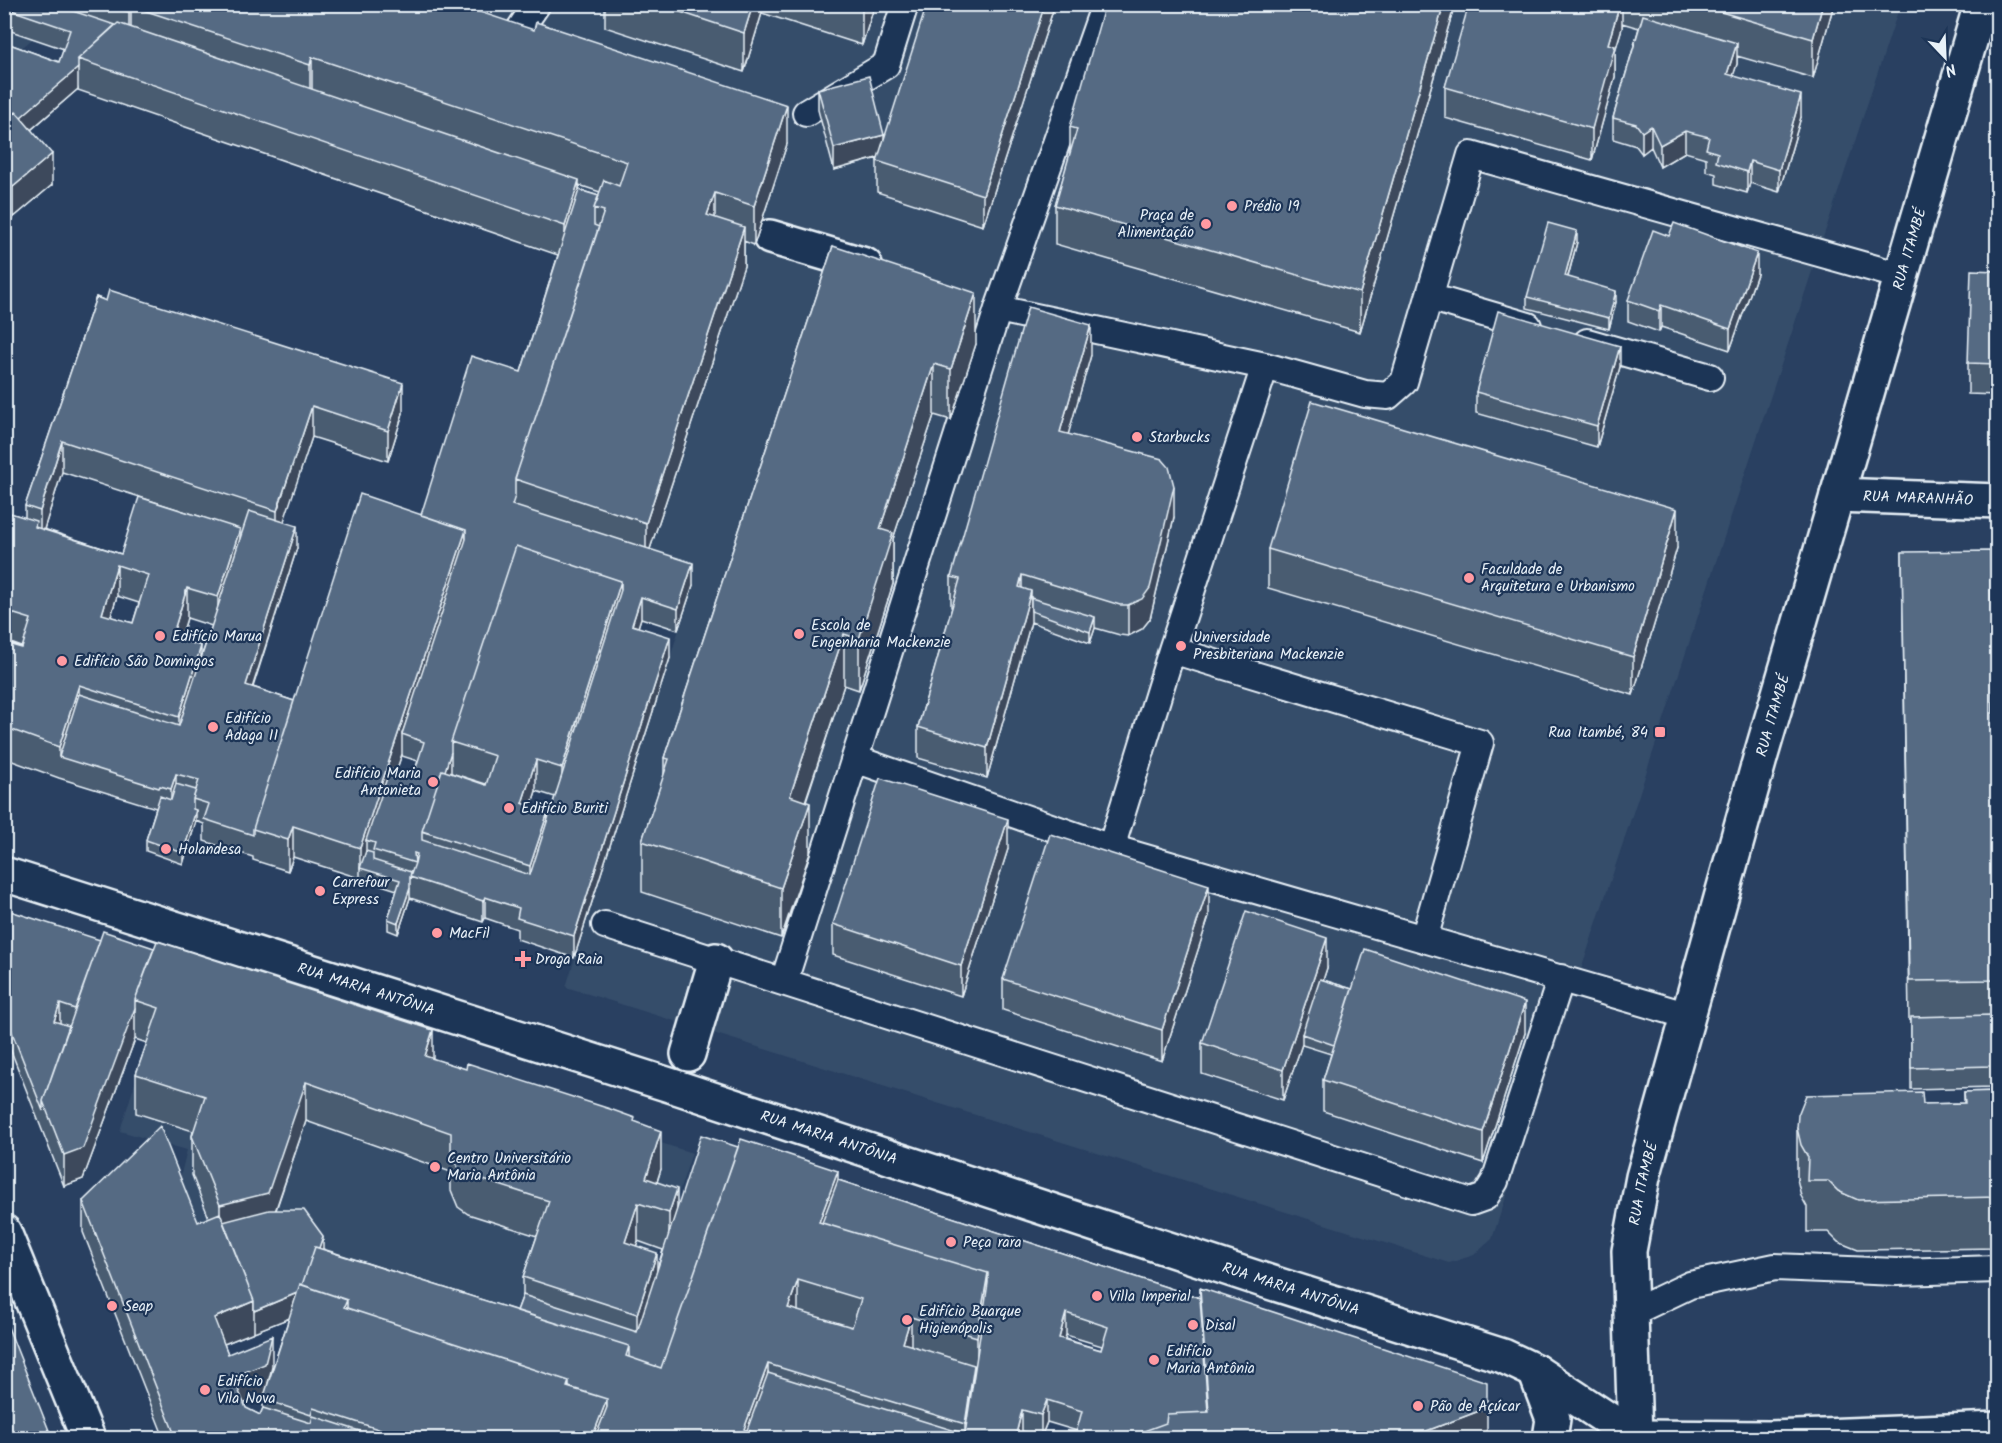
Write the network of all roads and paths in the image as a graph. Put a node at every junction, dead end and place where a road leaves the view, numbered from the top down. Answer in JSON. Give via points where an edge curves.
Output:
{"nodes":[{"id":1,"x":537,"y":4,"type":"edge"},
{"id":2,"x":905,"y":4,"type":"edge"},
{"id":3,"x":1105,"y":4,"type":"edge"},
{"id":4,"x":1981,"y":4,"type":"edge"},
{"id":5,"x":520,"y":29,"type":"edge"},
{"id":6,"x":806,"y":113,"type":"dead end"},
{"id":7,"x":770,"y":237,"type":"dead end"},
{"id":8,"x":865,"y":265,"type":"edge"},
{"id":9,"x":1901,"y":276,"type":"junction"},
{"id":10,"x":1429,"y":297,"type":"junction"},
{"id":11,"x":998,"y":309,"type":"junction"},
{"id":12,"x":1265,"y":366,"type":"junction"},
{"id":13,"x":1710,"y":378,"type":"dead end"},
{"id":14,"x":1837,"y":495,"type":"junction"},
{"id":15,"x":1998,"y":501,"type":"edge"},
{"id":16,"x":1172,"y":650,"type":"junction"},
{"id":17,"x":855,"y":759,"type":"junction"},
{"id":18,"x":1112,"y":848,"type":"junction"},
{"id":19,"x":4,"y":874,"type":"edge"},
{"id":20,"x":605,"y":925,"type":"dead end"},
{"id":21,"x":1424,"y":939,"type":"junction"},
{"id":22,"x":716,"y":960,"type":"junction"},
{"id":23,"x":1561,"y":978,"type":"junction"},
{"id":24,"x":784,"y":981,"type":"junction"},
{"id":25,"x":1689,"y":1016,"type":"junction"},
{"id":26,"x":688,"y":1054,"type":"dead end"},
{"id":27,"x":4,"y":1232,"type":"edge"},
{"id":28,"x":1998,"y":1269,"type":"edge"},
{"id":29,"x":1631,"y":1313,"type":"junction"},
{"id":30,"x":1534,"y":1371,"type":"junction"},
{"id":31,"x":1998,"y":1430,"type":"edge"},
{"id":32,"x":88,"y":1438,"type":"edge"},
{"id":33,"x":1550,"y":1438,"type":"edge"},
{"id":34,"x":1634,"y":1438,"type":"edge"}],
"edges":[{"from":1,"to":5,"type":"lane"},
{"from":2,"to":6,"type":"lane","via":[[886,64]]},
{"from":3,"to":11,"type":"lane"},
{"from":4,"to":9,"type":"street","name":"RUA ITAMBÉ"},
{"from":7,"to":8,"type":"street"},
{"from":9,"to":10,"type":"lane","via":[[1471,154]]},
{"from":9,"to":14,"type":"street","name":"RUA ITAMBÉ"},
{"from":10,"to":12,"type":"lane","via":[[1404,382],[1388,396],[1365,394]]},
{"from":10,"to":13,"type":"lane"},
{"from":11,"to":12,"type":"lane"},
{"from":11,"to":17,"type":"lane"},
{"from":12,"to":16,"type":"lane"},
{"from":14,"to":15,"type":"street","name":"RUA MARANHÃO"},
{"from":14,"to":25,"type":"street","name":"RUA ITAMBÉ"},
{"from":16,"to":18,"type":"lane"},
{"from":16,"to":21,"type":"lane","via":[[1480,743]]},
{"from":17,"to":18,"type":"lane"},
{"from":17,"to":24,"type":"lane"},
{"from":18,"to":21,"type":"lane"},
{"from":19,"to":30,"type":"street","name":"RUA MARIA ANTÔNIA","via":[[667,1084],[1503,1356]]},
{"from":20,"to":22,"type":"lane"},
{"from":21,"to":23,"type":"lane"},
{"from":22,"to":24,"type":"lane"},
{"from":22,"to":26,"type":"street"},
{"from":23,"to":24,"type":"lane","via":[[1495,1181],[1485,1197],[1471,1202]]},
{"from":23,"to":25,"type":"lane"},
{"from":25,"to":29,"type":"street","name":"RUA ITAMBÉ","via":[[1643,1177],[1629,1251]]},
{"from":27,"to":32,"type":"street"},
{"from":28,"to":29,"type":"lane","via":[[1897,1272],[1774,1267],[1690,1285]]},
{"from":29,"to":34,"type":"street","name":"RUA ITAMBÉ"},
{"from":30,"to":33,"type":"street","via":[[1553,1419]]},
{"from":30,"to":34,"type":"street","name":"RUA MARIA ANTÔNIA"},
{"from":31,"to":34,"type":"street"}]}
